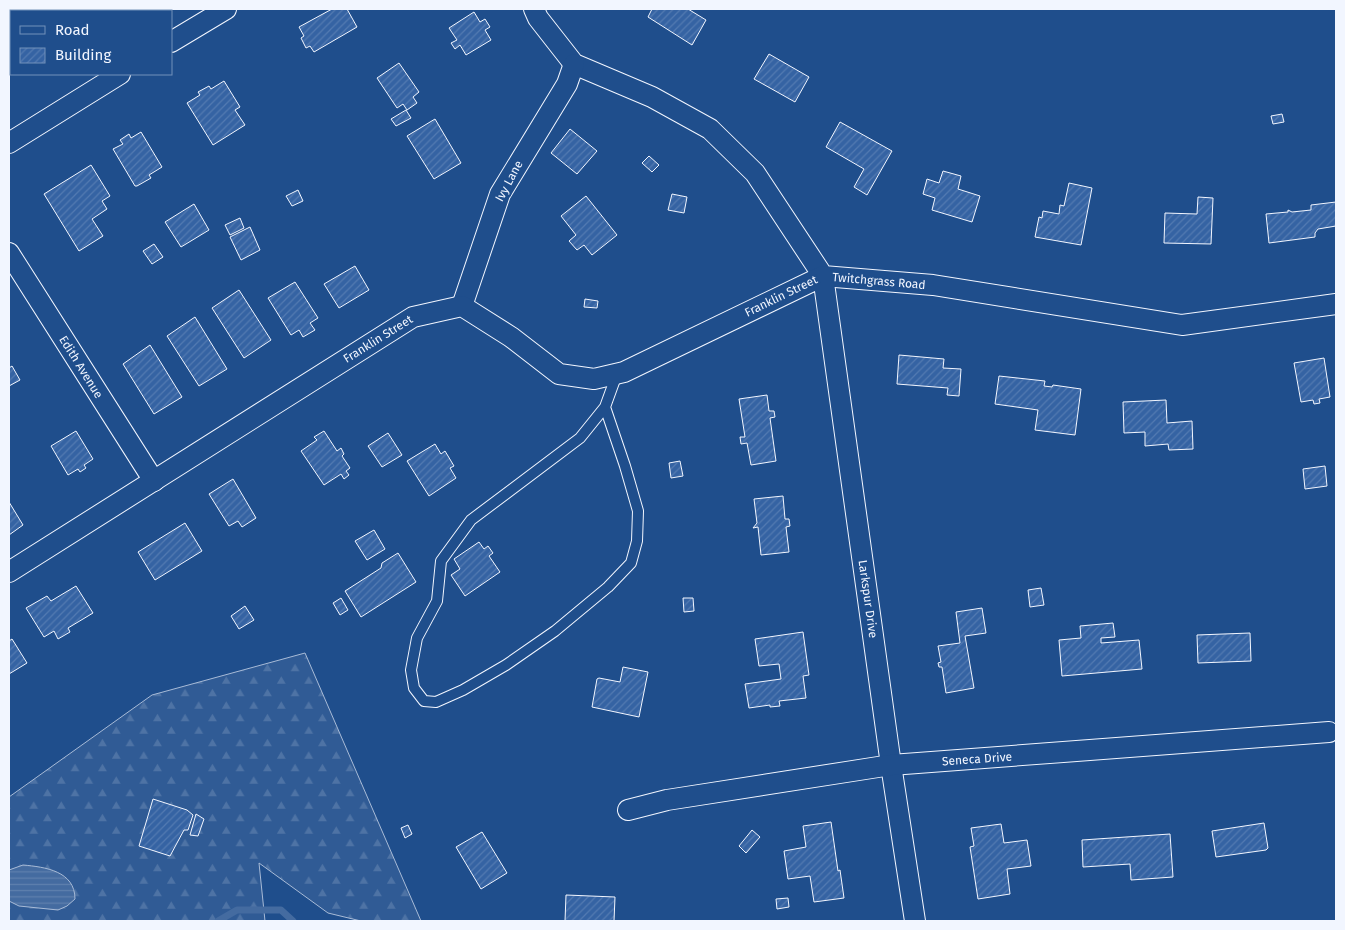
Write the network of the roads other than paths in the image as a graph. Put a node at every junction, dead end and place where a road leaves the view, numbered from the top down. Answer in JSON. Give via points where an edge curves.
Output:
{"nodes":[{"id":1,"x":226,"y":9,"type":"edge"},
{"id":2,"x":534,"y":9,"type":"edge"},
{"id":3,"x":172,"y":41,"type":"edge"},
{"id":4,"x":574,"y":64,"type":"junction"},
{"id":5,"x":118,"y":75,"type":"edge"},
{"id":6,"x":9,"y":143,"type":"edge"},
{"id":7,"x":9,"y":253,"type":"edge"},
{"id":8,"x":823,"y":276,"type":"junction"},
{"id":9,"x":1336,"y":304,"type":"edge"},
{"id":10,"x":462,"y":306,"type":"junction"},
{"id":11,"x":618,"y":373,"type":"junction"},
{"id":12,"x":605,"y":407,"type":"junction"},
{"id":13,"x":154,"y":481,"type":"junction"},
{"id":14,"x":9,"y":572,"type":"edge"},
{"id":15,"x":1329,"y":732,"type":"dead end"},
{"id":16,"x":891,"y":765,"type":"junction"},
{"id":17,"x":628,"y":810,"type":"dead end"},
{"id":18,"x":915,"y":921,"type":"edge"}],
"edges":[{"from":1,"to":3,"type":"street"},
{"from":2,"to":4,"type":"street","name":"Twitchgrass Road"},
{"from":4,"to":8,"type":"street","name":"Twitchgrass Road","via":[[652,97],[710,129],[755,173]]},
{"from":4,"to":10,"type":"street","name":"Ivy Lane","via":[[567,84],[500,194]]},
{"from":5,"to":6,"type":"street"},
{"from":7,"to":13,"type":"street","name":"Edith Avenue"},
{"from":8,"to":9,"type":"street","name":"Twitchgrass Road","via":[[933,285],[1182,325]]},
{"from":8,"to":11,"type":"street","name":"Franklin Street"},
{"from":8,"to":16,"type":"street","name":"Larkspur Drive"},
{"from":10,"to":11,"type":"street","name":"Franklin Street","via":[[511,337],[559,374],[594,378]]},
{"from":10,"to":13,"type":"street","name":"Franklin Street","via":[[413,316]]},
{"from":11,"to":12,"type":"lane"},
{"from":12,"to":12,"type":"lane","via":[[580,438],[471,520],[441,561],[437,601],[417,638],[412,670],[414,688],[424,701],[436,702],[506,665],[555,631],[631,563],[637,541],[638,511]]},
{"from":13,"to":14,"type":"street","name":"Franklin Street"},
{"from":15,"to":16,"type":"street","name":"Seneca Drive"},
{"from":16,"to":17,"type":"street","name":"Seneca Drive","via":[[667,800]]},
{"from":16,"to":18,"type":"street","name":"Larkspur Drive"}]}
